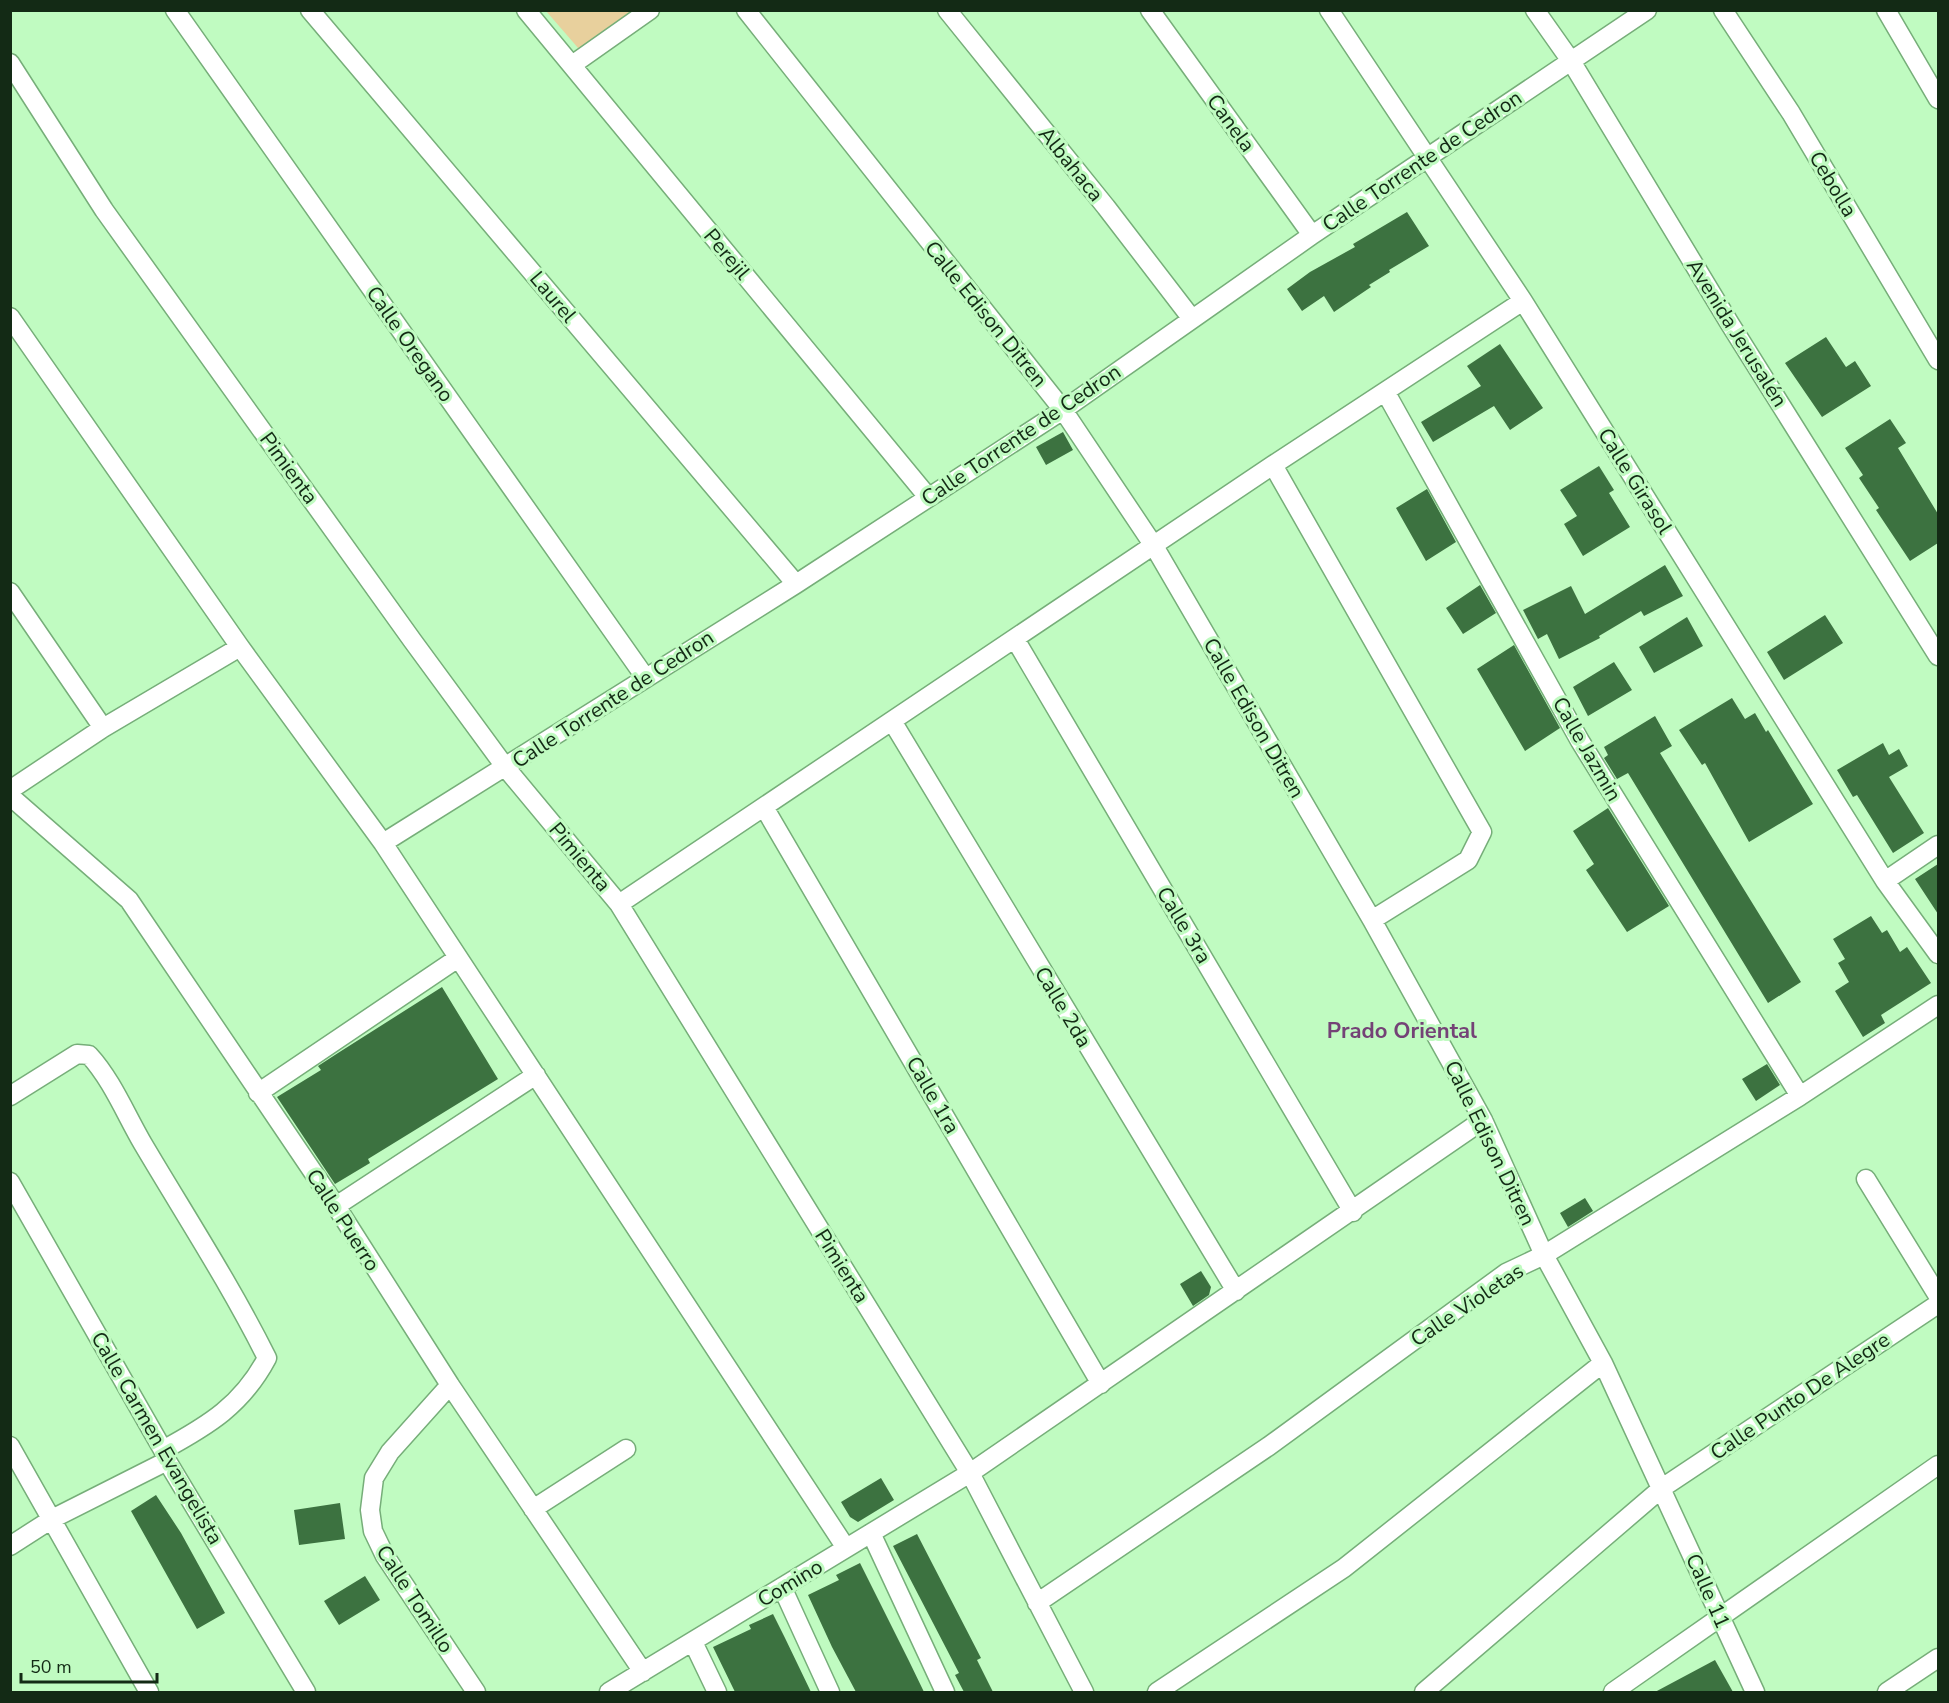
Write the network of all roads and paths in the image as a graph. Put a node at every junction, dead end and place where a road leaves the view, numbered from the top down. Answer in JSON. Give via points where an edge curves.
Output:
{"nodes":[{"id":1,"x":175,"y":10,"type":"edge"},
{"id":2,"x":310,"y":10,"type":"edge"},
{"id":3,"x":526,"y":10,"type":"edge"},
{"id":4,"x":650,"y":10,"type":"edge"},
{"id":5,"x":746,"y":10,"type":"edge"},
{"id":6,"x":947,"y":10,"type":"edge"},
{"id":7,"x":1150,"y":10,"type":"edge"},
{"id":8,"x":1329,"y":10,"type":"edge"},
{"id":9,"x":1535,"y":10,"type":"edge"},
{"id":10,"x":1647,"y":10,"type":"edge"},
{"id":11,"x":1723,"y":10,"type":"edge"},
{"id":12,"x":1886,"y":10,"type":"edge"},
{"id":13,"x":1570,"y":61,"type":"junction"},
{"id":14,"x":10,"y":63,"type":"edge"},
{"id":15,"x":572,"y":65,"type":"junction"},
{"id":16,"x":1938,"y":99,"type":"edge"},
{"id":17,"x":1430,"y":157,"type":"junction"},
{"id":18,"x":1312,"y":235,"type":"junction"},
{"id":19,"x":1523,"y":301,"type":"junction"},
{"id":20,"x":10,"y":317,"type":"edge"},
{"id":21,"x":1192,"y":319,"type":"junction"},
{"id":22,"x":1938,"y":360,"type":"edge"},
{"id":23,"x":1386,"y":393,"type":"junction"},
{"id":24,"x":1063,"y":410,"type":"junction"},
{"id":25,"x":1273,"y":465,"type":"junction"},
{"id":26,"x":928,"y":496,"type":"junction"},
{"id":27,"x":1154,"y":546,"type":"junction"},
{"id":28,"x":796,"y":584,"type":"junction"},
{"id":29,"x":10,"y":592,"type":"edge"},
{"id":30,"x":1015,"y":639,"type":"junction"},
{"id":31,"x":240,"y":647,"type":"junction"},
{"id":32,"x":1938,"y":656,"type":"edge"},
{"id":33,"x":645,"y":677,"type":"junction"},
{"id":34,"x":892,"y":721,"type":"junction"},
{"id":35,"x":103,"y":728,"type":"junction"},
{"id":36,"x":506,"y":768,"type":"junction"},
{"id":37,"x":10,"y":790,"type":"edge"},
{"id":38,"x":10,"y":796,"type":"edge"},
{"id":39,"x":764,"y":807,"type":"junction"},
{"id":40,"x":383,"y":843,"type":"junction"},
{"id":41,"x":1938,"y":845,"type":"edge"},
{"id":42,"x":1885,"y":881,"type":"junction"},
{"id":43,"x":619,"y":904,"type":"junction"},
{"id":44,"x":1372,"y":920,"type":"junction"},
{"id":45,"x":1938,"y":954,"type":"edge"},
{"id":46,"x":458,"y":958,"type":"junction"},
{"id":47,"x":1938,"y":1005,"type":"edge"},
{"id":48,"x":536,"y":1075,"type":"junction"},
{"id":49,"x":258,"y":1093,"type":"junction"},
{"id":50,"x":10,"y":1096,"type":"edge"},
{"id":51,"x":1800,"y":1096,"type":"junction"},
{"id":52,"x":1483,"y":1120,"type":"junction"},
{"id":53,"x":1866,"y":1179,"type":"dead end"},
{"id":54,"x":10,"y":1182,"type":"edge"},
{"id":55,"x":336,"y":1206,"type":"junction"},
{"id":56,"x":1353,"y":1212,"type":"junction"},
{"id":57,"x":1544,"y":1255,"type":"junction"},
{"id":58,"x":1236,"y":1291,"type":"junction"},
{"id":59,"x":1938,"y":1296,"type":"edge"},
{"id":60,"x":1938,"y":1304,"type":"edge"},
{"id":61,"x":1603,"y":1363,"type":"junction"},
{"id":62,"x":1101,"y":1384,"type":"junction"},
{"id":63,"x":450,"y":1385,"type":"junction"},
{"id":64,"x":10,"y":1446,"type":"edge"},
{"id":65,"x":626,"y":1449,"type":"dead end"},
{"id":66,"x":165,"y":1455,"type":"junction"},
{"id":67,"x":1938,"y":1465,"type":"edge"},
{"id":68,"x":970,"y":1473,"type":"junction"},
{"id":69,"x":1662,"y":1488,"type":"junction"},
{"id":70,"x":533,"y":1509,"type":"junction"},
{"id":71,"x":52,"y":1519,"type":"junction"},
{"id":72,"x":871,"y":1533,"type":"junction"},
{"id":73,"x":10,"y":1546,"type":"edge"},
{"id":74,"x":846,"y":1548,"type":"junction"},
{"id":75,"x":782,"y":1587,"type":"junction"},
{"id":76,"x":1037,"y":1603,"type":"junction"},
{"id":77,"x":1720,"y":1618,"type":"junction"},
{"id":78,"x":693,"y":1642,"type":"junction"},
{"id":79,"x":1938,"y":1658,"type":"edge"},
{"id":80,"x":643,"y":1672,"type":"junction"},
{"id":81,"x":1431,"y":1690,"type":"edge"},
{"id":82,"x":149,"y":1692,"type":"edge"},
{"id":83,"x":306,"y":1692,"type":"edge"},
{"id":84,"x":476,"y":1692,"type":"edge"},
{"id":85,"x":609,"y":1692,"type":"edge"},
{"id":86,"x":717,"y":1692,"type":"edge"},
{"id":87,"x":830,"y":1692,"type":"edge"},
{"id":88,"x":945,"y":1692,"type":"edge"},
{"id":89,"x":1084,"y":1692,"type":"edge"},
{"id":90,"x":1157,"y":1692,"type":"edge"},
{"id":91,"x":1613,"y":1692,"type":"edge"},
{"id":92,"x":1755,"y":1692,"type":"edge"},
{"id":93,"x":1887,"y":1692,"type":"edge"}],
"edges":[{"from":1,"to":33,"type":"street","name":"Calle Oregano"},
{"from":2,"to":28,"type":"street","name":"Laurel"},
{"from":3,"to":15,"type":"street","name":"Perejil"},
{"from":4,"to":15,"type":"street"},
{"from":5,"to":24,"type":"street","name":"Calle Edison Ditren"},
{"from":6,"to":21,"type":"street","name":"Albahaca"},
{"from":7,"to":18,"type":"street","name":"Canela"},
{"from":8,"to":17,"type":"street","name":"Calle Girasol"},
{"from":9,"to":13,"type":"street","name":"Avenida Jerusalén"},
{"from":10,"to":13,"type":"street","name":"Calle Torrente de Cedron"},
{"from":11,"to":22,"type":"street","name":"Cebolla","via":[[1791,113]]},
{"from":12,"to":16,"type":"street"},
{"from":13,"to":17,"type":"street","name":"Calle Torrente de Cedron"},
{"from":13,"to":32,"type":"street","name":"Avenida Jerusalén"},
{"from":14,"to":36,"type":"street","name":"Pimienta","via":[[104,210]]},
{"from":15,"to":26,"type":"street","name":"Perejil"},
{"from":17,"to":18,"type":"street","name":"Calle Torrente de Cedron"},
{"from":17,"to":19,"type":"street","name":"Calle Girasol"},
{"from":18,"to":21,"type":"street","name":"Calle Torrente de Cedron"},
{"from":19,"to":23,"type":"street"},
{"from":19,"to":42,"type":"street","name":"Calle Girasol"},
{"from":20,"to":31,"type":"street"},
{"from":21,"to":24,"type":"street","name":"Calle Torrente de Cedron"},
{"from":23,"to":25,"type":"street"},
{"from":23,"to":51,"type":"street","name":"Calle Jazmin","via":[[1580,741]]},
{"from":24,"to":26,"type":"street","name":"Calle Torrente de Cedron"},
{"from":24,"to":27,"type":"street","name":"Calle Edison Ditren"},
{"from":25,"to":27,"type":"street"},
{"from":25,"to":44,"type":"street","via":[[1482,832],[1468,860]]},
{"from":26,"to":28,"type":"street","name":"Calle Torrente de Cedron"},
{"from":27,"to":30,"type":"street"},
{"from":27,"to":44,"type":"street","name":"Calle Edison Ditren"},
{"from":28,"to":33,"type":"street","name":"Calle Torrente de Cedron"},
{"from":29,"to":35,"type":"street"},
{"from":30,"to":34,"type":"street"},
{"from":30,"to":56,"type":"street","name":"Calle 3ra"},
{"from":31,"to":35,"type":"street"},
{"from":31,"to":40,"type":"street"},
{"from":33,"to":36,"type":"street","name":"Calle Torrente de Cedron"},
{"from":34,"to":39,"type":"street"},
{"from":34,"to":58,"type":"street","name":"Calle 2da"},
{"from":35,"to":37,"type":"street"},
{"from":36,"to":40,"type":"street","name":"Calle Torrente de Cedron"},
{"from":36,"to":43,"type":"street","name":"Pimienta"},
{"from":38,"to":49,"type":"street","name":"Calle Puerro","via":[[129,900]]},
{"from":39,"to":43,"type":"street"},
{"from":39,"to":62,"type":"street","name":"Calle 1ra"},
{"from":40,"to":46,"type":"street"},
{"from":41,"to":42,"type":"street"},
{"from":42,"to":45,"type":"street","name":"Calle Girasol"},
{"from":43,"to":68,"type":"street","name":"Pimienta"},
{"from":44,"to":52,"type":"street","name":"Calle Edison Ditren"},
{"from":46,"to":48,"type":"street"},
{"from":46,"to":49,"type":"street"},
{"from":47,"to":51,"type":"street","name":"Calle Violetas"},
{"from":48,"to":55,"type":"street"},
{"from":48,"to":74,"type":"street"},
{"from":49,"to":55,"type":"street","name":"Calle Puerro"},
{"from":50,"to":66,"type":"street","via":[[77,1054],[89,1055],[102,1070],[267,1358],[237,1401]]},
{"from":51,"to":57,"type":"street","name":"Calle Violetas"},
{"from":52,"to":56,"type":"street","name":"Comino"},
{"from":52,"to":57,"type":"street","name":"Calle Edison Ditren"},
{"from":53,"to":59,"type":"street"},
{"from":54,"to":66,"type":"street","name":"Calle Carmen Evangelista"},
{"from":55,"to":63,"type":"street","name":"Calle Puerro"},
{"from":56,"to":58,"type":"street","name":"Comino"},
{"from":57,"to":61,"type":"street","name":"Calle Edison Ditren"},
{"from":57,"to":76,"type":"street","name":"Calle Violetas","via":[[1506,1274],[1269,1446]]},
{"from":58,"to":62,"type":"street","name":"Comino"},
{"from":60,"to":69,"type":"street","name":"Calle Punto De Alegre"},
{"from":61,"to":69,"type":"street","name":"Calle Edison Ditren"},
{"from":61,"to":90,"type":"street","via":[[1344,1568]]},
{"from":62,"to":68,"type":"street","name":"Comino"},
{"from":63,"to":70,"type":"street","name":"Calle Puerro"},
{"from":63,"to":84,"type":"street","name":"Calle Tomillo","via":[[390,1452],[374,1478],[370,1510],[373,1531],[385,1557]]},
{"from":64,"to":71,"type":"street"},
{"from":65,"to":70,"type":"street"},
{"from":66,"to":71,"type":"street"},
{"from":66,"to":83,"type":"street","name":"Calle Carmen Evangelista"},
{"from":67,"to":77,"type":"street"},
{"from":68,"to":72,"type":"street","name":"Comino"},
{"from":68,"to":76,"type":"street","name":"Pimienta"},
{"from":69,"to":77,"type":"street","name":"Calle 11"},
{"from":69,"to":81,"type":"street","name":"Calle Punto De Alegre"},
{"from":70,"to":80,"type":"street","name":"Calle Puerro"},
{"from":71,"to":73,"type":"street"},
{"from":71,"to":82,"type":"street"},
{"from":72,"to":74,"type":"street","name":"Comino"},
{"from":72,"to":88,"type":"street"},
{"from":74,"to":75,"type":"street","name":"Comino"},
{"from":75,"to":78,"type":"street","name":"Comino"},
{"from":75,"to":87,"type":"street"},
{"from":76,"to":89,"type":"street","name":"Pimienta"},
{"from":77,"to":91,"type":"street"},
{"from":77,"to":92,"type":"street","name":"Calle 11"},
{"from":78,"to":80,"type":"street","name":"Comino"},
{"from":78,"to":86,"type":"street"},
{"from":79,"to":93,"type":"street"},
{"from":80,"to":85,"type":"street","name":"Comino"}]}
